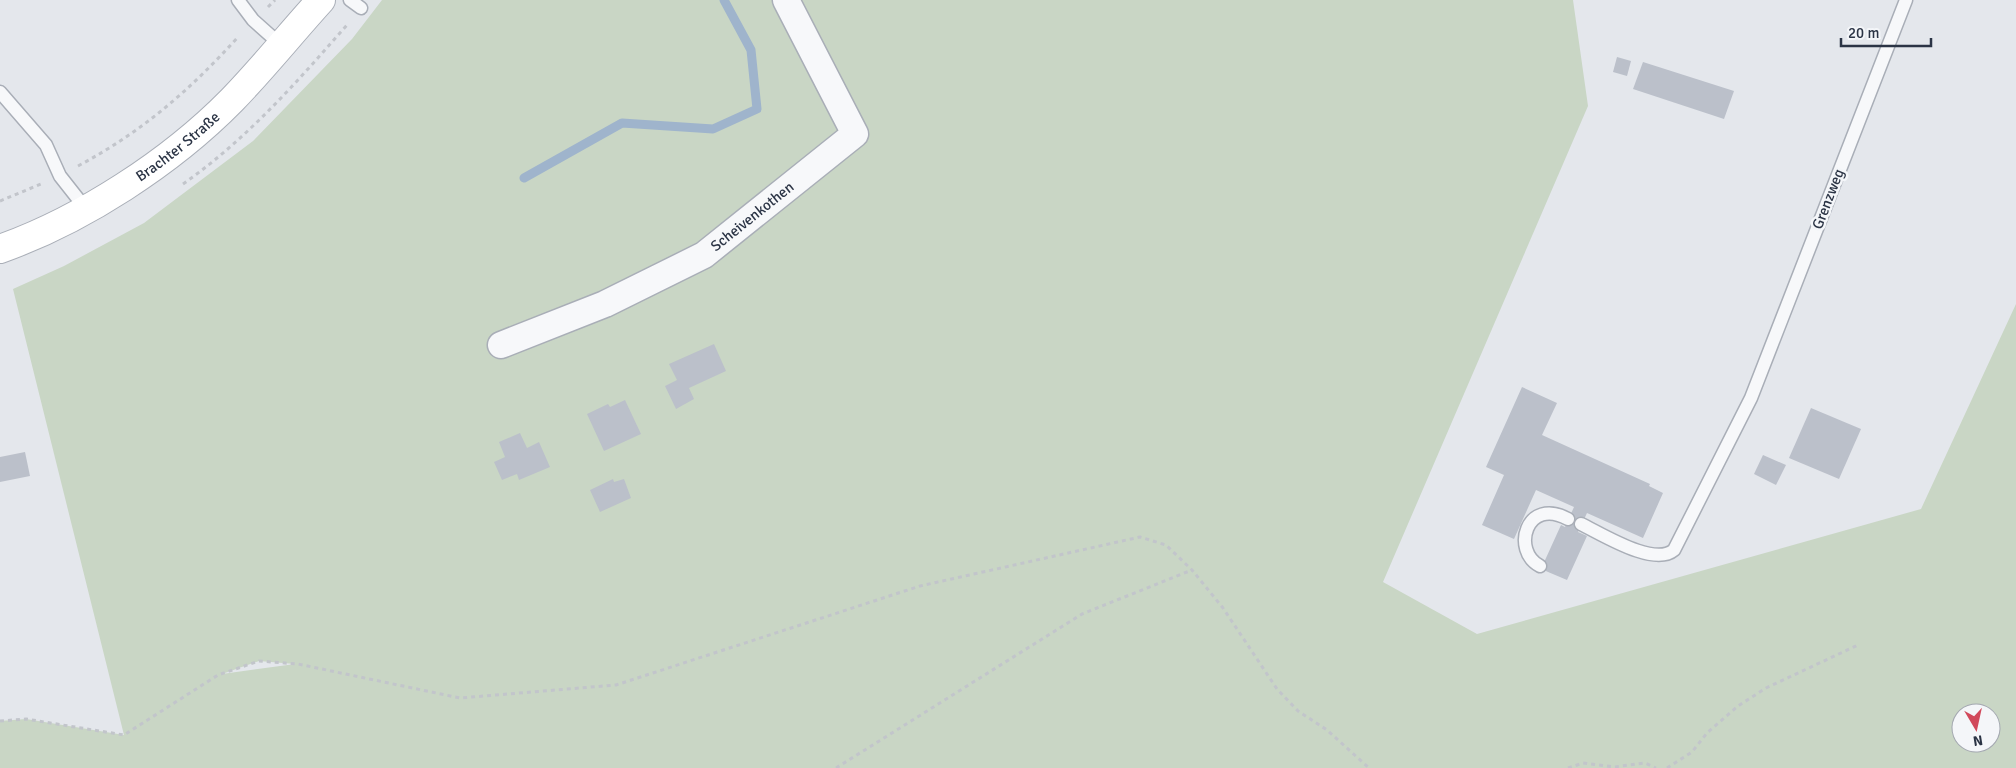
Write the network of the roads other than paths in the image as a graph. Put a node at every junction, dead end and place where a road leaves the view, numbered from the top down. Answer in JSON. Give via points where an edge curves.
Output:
{"nodes":[{"id":1,"x":238,"y":0,"type":"edge"},
{"id":2,"x":321,"y":0,"type":"edge"},
{"id":3,"x":350,"y":0,"type":"edge"},
{"id":4,"x":786,"y":0,"type":"edge"},
{"id":5,"x":1906,"y":0,"type":"edge"},
{"id":6,"x":361,"y":8,"type":"dead end"},
{"id":7,"x":281,"y":45,"type":"junction"},
{"id":8,"x":0,"y":92,"type":"edge"},
{"id":9,"x":86,"y":209,"type":"junction"},
{"id":10,"x":0,"y":249,"type":"edge"},
{"id":11,"x":501,"y":345,"type":"dead end"},
{"id":12,"x":1568,"y":519,"type":"dead end"},
{"id":13,"x":1581,"y":524,"type":"dead end"},
{"id":14,"x":1540,"y":566,"type":"dead end"}],
"edges":[{"from":1,"to":7,"type":"lane","via":[[253,20]]},
{"from":2,"to":7,"type":"main road","name":"Brachter Straße"},
{"from":3,"to":6,"type":"lane"},
{"from":4,"to":11,"type":"street","name":"Scheivenkothen","via":[[855,134],[704,255],[605,304]]},
{"from":5,"to":13,"type":"lane","name":"Grenzweg","via":[[1751,398],[1674,550],[1662,556],[1645,554]]},
{"from":7,"to":9,"type":"main road","name":"Brachter Straße","via":[[232,100],[188,139]]},
{"from":8,"to":9,"type":"lane","via":[[46,145],[60,176]]},
{"from":9,"to":10,"type":"main road","name":"Brachter Straße"},
{"from":12,"to":14,"type":"lane","via":[[1557,512],[1549,512],[1529,524],[1527,550],[1530,559]]}]}
